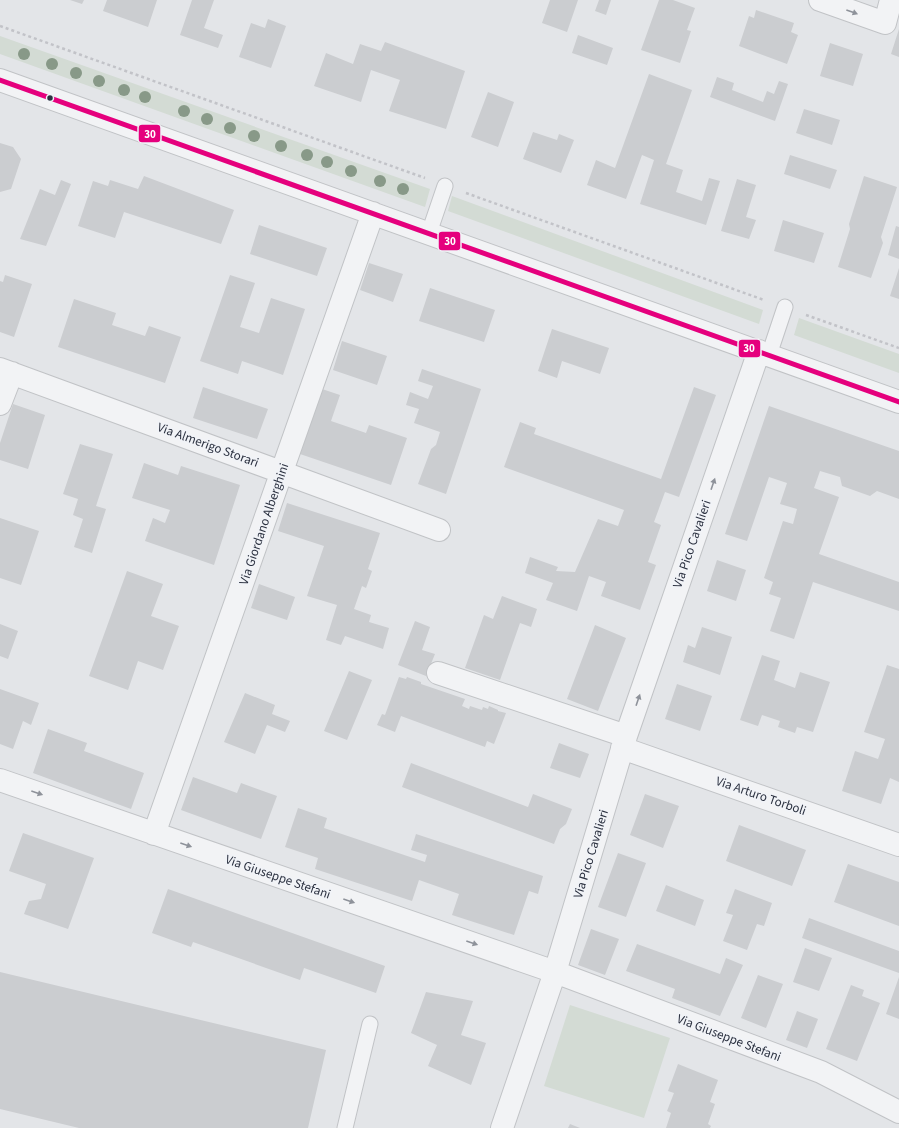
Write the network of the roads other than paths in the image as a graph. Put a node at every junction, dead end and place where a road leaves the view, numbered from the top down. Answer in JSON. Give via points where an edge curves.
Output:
{"nodes":[{"id":1,"x":820,"y":0,"type":"edge"},
{"id":2,"x":891,"y":0,"type":"edge"},
{"id":3,"x":0,"y":80,"type":"edge"},
{"id":4,"x":445,"y":186,"type":"dead end"},
{"id":5,"x":373,"y":213,"type":"junction"},
{"id":6,"x":429,"y":233,"type":"junction"},
{"id":7,"x":785,"y":307,"type":"dead end"},
{"id":8,"x":764,"y":353,"type":"junction"},
{"id":9,"x":6,"y":371,"type":"edge"},
{"id":10,"x":899,"y":402,"type":"edge"},
{"id":11,"x":0,"y":404,"type":"edge"},
{"id":12,"x":282,"y":472,"type":"junction"},
{"id":13,"x":439,"y":530,"type":"dead end"},
{"id":14,"x":438,"y":673,"type":"dead end"},
{"id":15,"x":624,"y":742,"type":"junction"},
{"id":16,"x":0,"y":780,"type":"edge"},
{"id":17,"x":154,"y":834,"type":"junction"},
{"id":18,"x":899,"y":845,"type":"edge"},
{"id":19,"x":555,"y":972,"type":"junction"},
{"id":20,"x":370,"y":1024,"type":"dead end"},
{"id":21,"x":899,"y":1112,"type":"edge"},
{"id":22,"x":345,"y":1128,"type":"edge"},
{"id":23,"x":502,"y":1128,"type":"edge"}],
"edges":[{"from":1,"to":2,"type":"street","one_way":true,"via":[[885,23]]},
{"from":3,"to":5,"type":"street"},
{"from":4,"to":6,"type":"lane"},
{"from":5,"to":6,"type":"street"},
{"from":5,"to":12,"type":"street","name":"Via Giordano Alberghini"},
{"from":6,"to":8,"type":"street"},
{"from":7,"to":8,"type":"lane"},
{"from":8,"to":10,"type":"street"},
{"from":15,"to":8,"type":"street","name":"Via Pico Cavalieri","one_way":true},
{"from":9,"to":11,"type":"street"},
{"from":9,"to":12,"type":"street","name":"Via Almerigo Storari"},
{"from":12,"to":13,"type":"street","name":"Via Almerigo Storari"},
{"from":12,"to":17,"type":"street","name":"Via Giordano Alberghini"},
{"from":14,"to":15,"type":"street"},
{"from":15,"to":18,"type":"street","name":"Via Arturo Torboli"},
{"from":15,"to":19,"type":"street","name":"Via Pico Cavalieri"},
{"from":16,"to":17,"type":"street","name":"Via Giuseppe Stefani","one_way":true},
{"from":17,"to":19,"type":"street","name":"Via Giuseppe Stefani","one_way":true},
{"from":19,"to":21,"type":"street","name":"Via Giuseppe Stefani","via":[[821,1072]]},
{"from":19,"to":23,"type":"street"},
{"from":20,"to":22,"type":"lane"}]}
